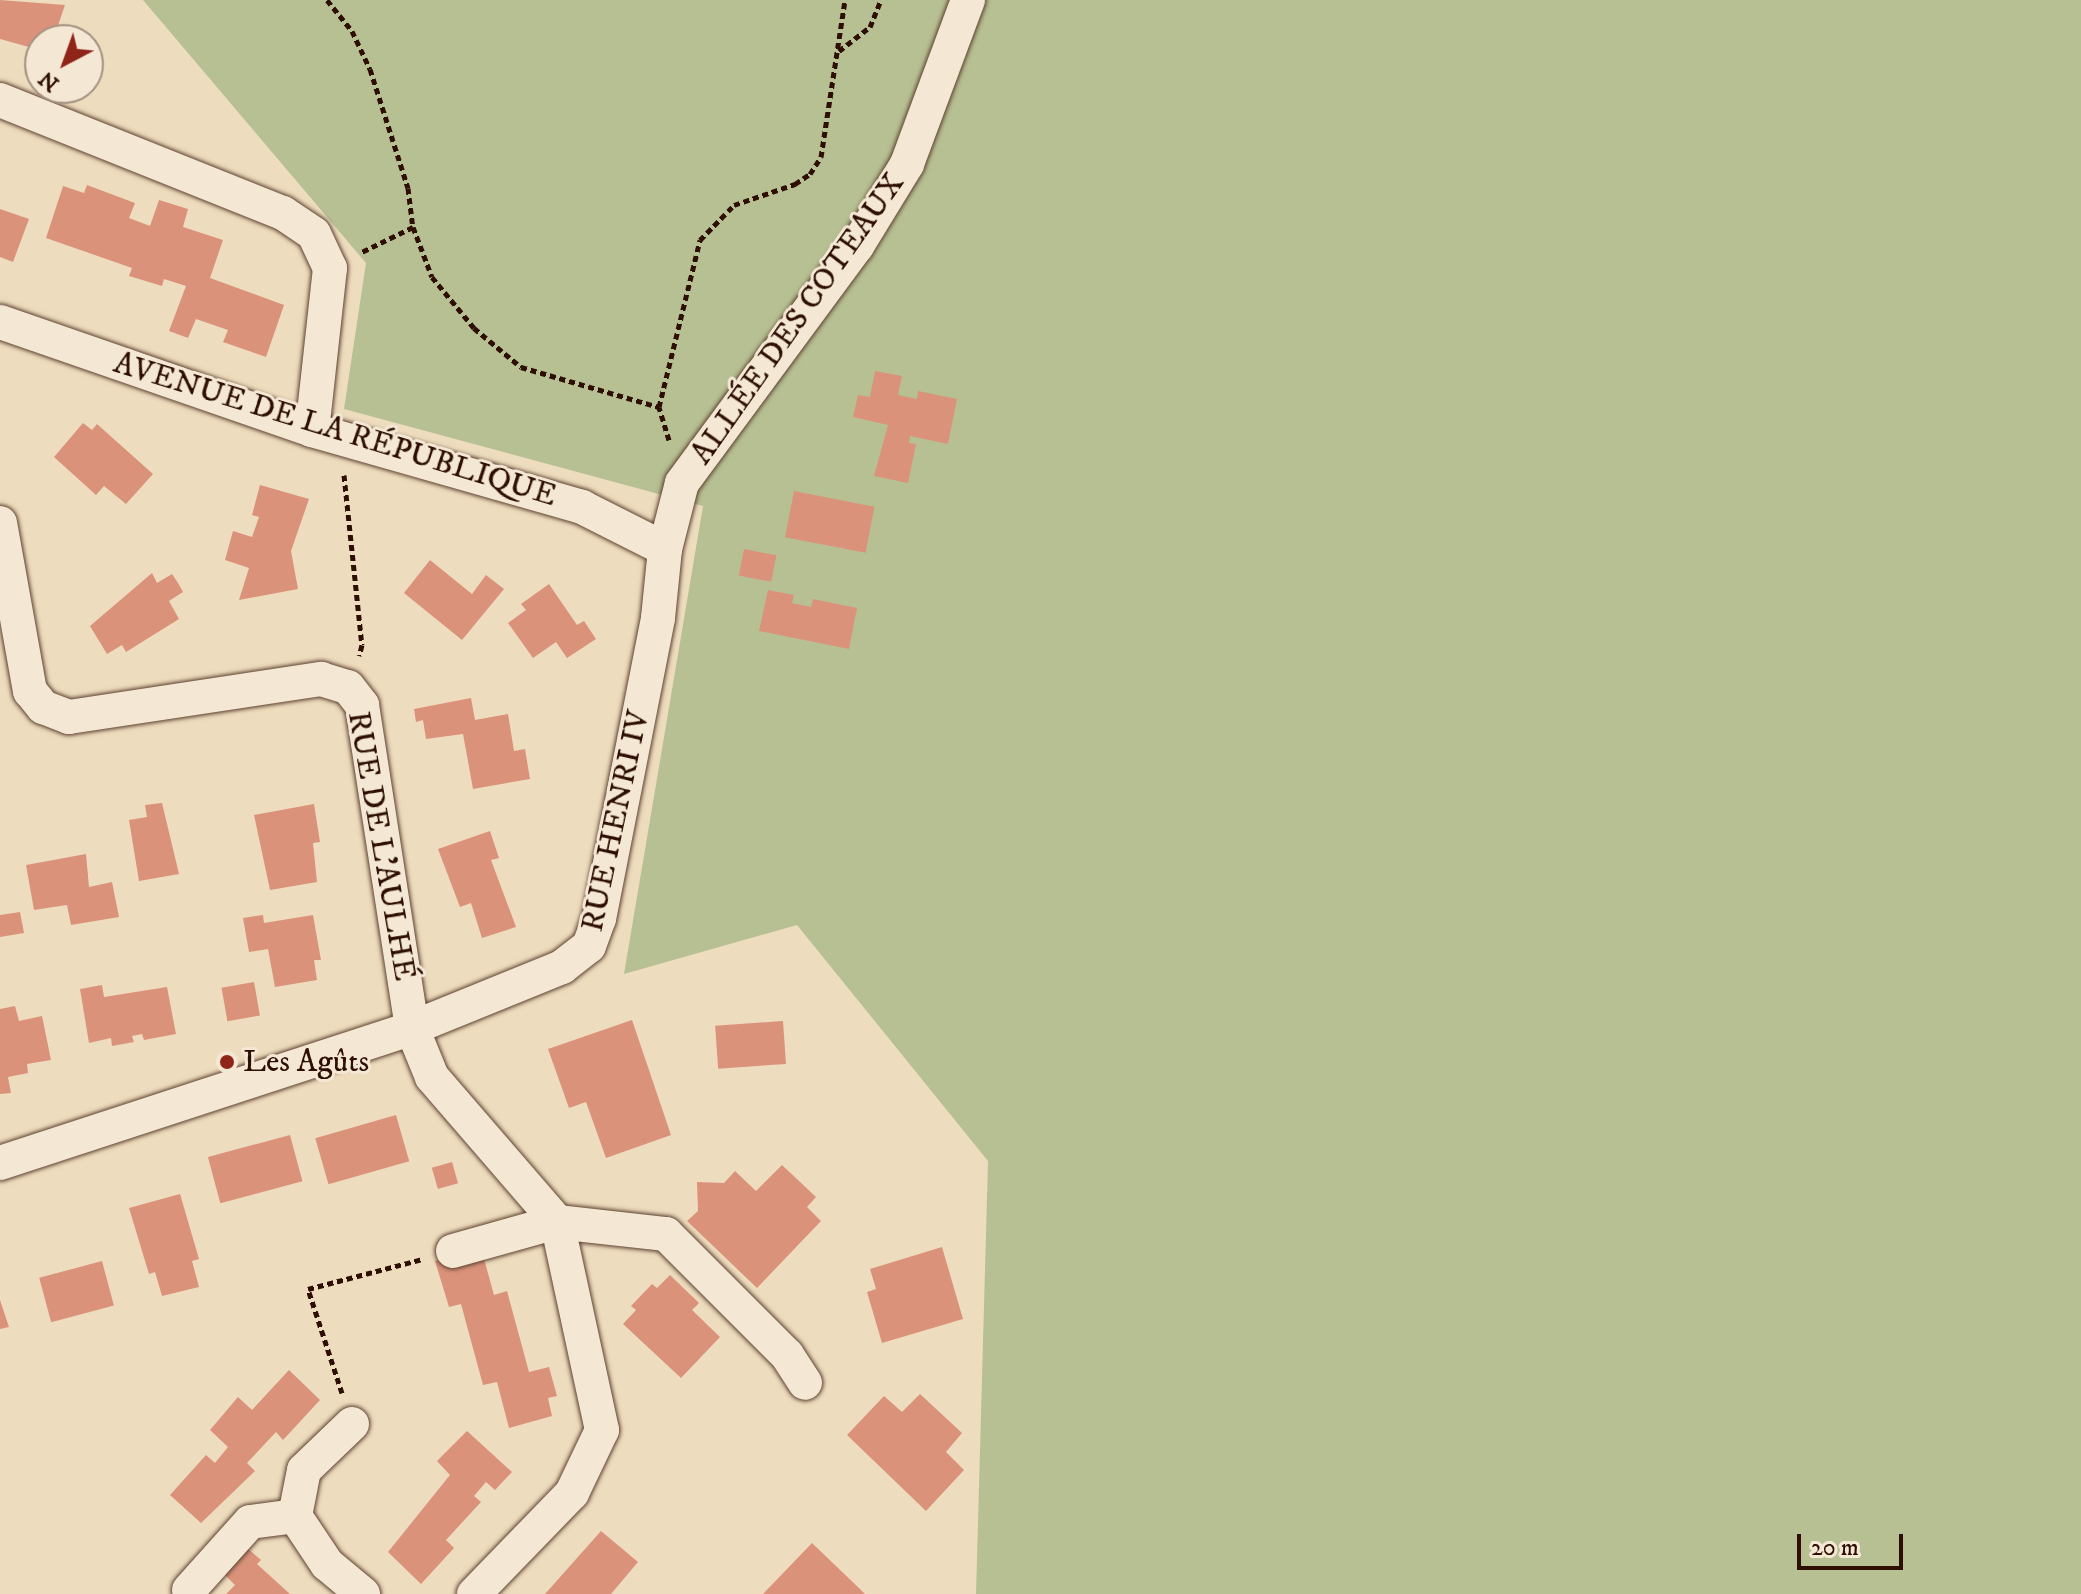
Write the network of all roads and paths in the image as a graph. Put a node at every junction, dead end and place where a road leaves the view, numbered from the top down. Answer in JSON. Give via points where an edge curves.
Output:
{"nodes":[{"id":1,"x":327,"y":0,"type":"edge"},
{"id":2,"x":845,"y":0,"type":"edge"},
{"id":3,"x":881,"y":0,"type":"edge"},
{"id":4,"x":968,"y":0,"type":"edge"},
{"id":5,"x":838,"y":52,"type":"junction"},
{"id":6,"x":0,"y":100,"type":"edge"},
{"id":7,"x":413,"y":227,"type":"junction"},
{"id":8,"x":330,"y":268,"type":"junction"},
{"id":9,"x":0,"y":322,"type":"edge"},
{"id":10,"x":659,"y":407,"type":"junction"},
{"id":11,"x":326,"y":434,"type":"junction"},
{"id":12,"x":682,"y":483,"type":"junction"},
{"id":13,"x":0,"y":523,"type":"edge"},
{"id":14,"x":665,"y":549,"type":"junction"},
{"id":15,"x":348,"y":687,"type":"junction"},
{"id":16,"x":412,"y":1028,"type":"junction"},
{"id":17,"x":0,"y":1163,"type":"edge"},
{"id":18,"x":557,"y":1222,"type":"junction"},
{"id":19,"x":453,"y":1251,"type":"joint"},
{"id":20,"x":805,"y":1383,"type":"dead end"},
{"id":21,"x":352,"y":1424,"type":"joint"},
{"id":22,"x":295,"y":1516,"type":"junction"},
{"id":23,"x":189,"y":1590,"type":"dead end"},
{"id":24,"x":363,"y":1594,"type":"edge"},
{"id":25,"x":474,"y":1594,"type":"edge"}],
"edges":[{"from":1,"to":7,"type":"path","via":[[352,31],[370,69],[408,188]]},
{"from":2,"to":5,"type":"path"},
{"from":3,"to":5,"type":"path","via":[[870,27]]},
{"from":4,"to":12,"type":"street","name":"ALLÉE DES COTEAUX","via":[[907,164],[857,246]]},
{"from":5,"to":10,"type":"path","via":[[821,157],[810,174],[734,205],[700,240]]},
{"from":6,"to":8,"type":"street","via":[[283,213],[314,234]]},
{"from":7,"to":8,"type":"path"},
{"from":7,"to":10,"type":"path","via":[[432,277],[474,328],[521,367]]},
{"from":8,"to":11,"type":"street"},
{"from":9,"to":11,"type":"street","name":"AVENUE DE LA RÉPUBLIQUE"},
{"from":10,"to":12,"type":"path"},
{"from":11,"to":14,"type":"street","name":"AVENUE DE LA RÉPUBLIQUE","via":[[582,507]]},
{"from":11,"to":15,"type":"path","via":[[362,645]]},
{"from":12,"to":14,"type":"street","name":"ALLÉE DES COTEAUX"},
{"from":13,"to":15,"type":"street","name":"RUE DE L'AULHÉ","via":[[30,691],[43,707],[69,717],[321,679]]},
{"from":14,"to":16,"type":"street","name":"RUE HENRI IV","via":[[658,618],[599,919],[589,946],[562,967]]},
{"from":15,"to":16,"type":"street","name":"RUE DE L'AULHÉ","via":[[362,705]]},
{"from":16,"to":17,"type":"street","name":"RUE HENRI IV"},
{"from":16,"to":18,"type":"street","name":"RUE DE L'AULHÉ","via":[[432,1077]]},
{"from":18,"to":19,"type":"street"},
{"from":18,"to":20,"type":"street","via":[[666,1234],[787,1355]]},
{"from":18,"to":25,"type":"street","via":[[602,1430],[572,1493]]},
{"from":19,"to":21,"type":"path","via":[[308,1289]]},
{"from":21,"to":22,"type":"street","via":[[304,1470]]},
{"from":22,"to":23,"type":"street","via":[[250,1522]]},
{"from":22,"to":24,"type":"street","via":[[327,1564]]}]}
